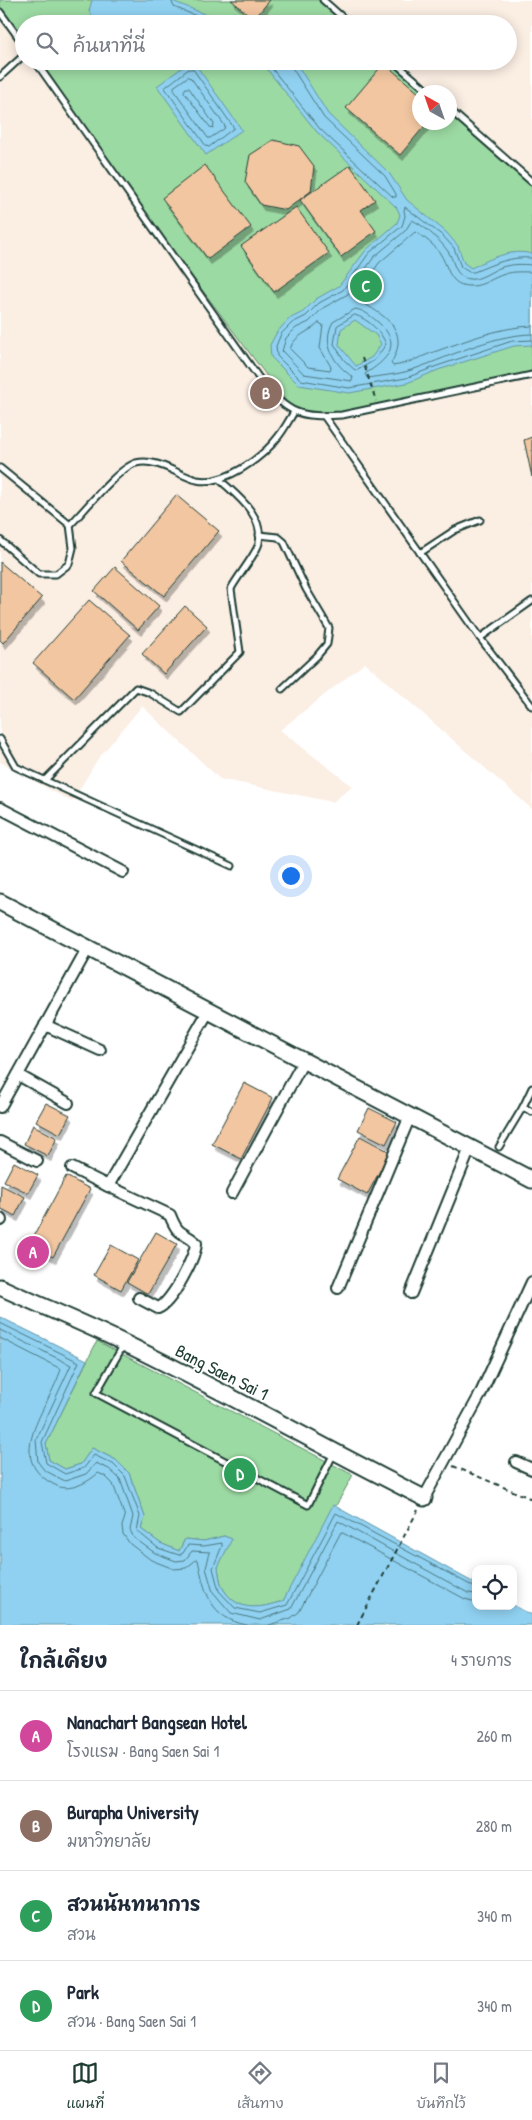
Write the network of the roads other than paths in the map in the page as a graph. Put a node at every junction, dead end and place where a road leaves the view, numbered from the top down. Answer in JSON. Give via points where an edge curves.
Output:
{"nodes":[{"id":1,"x":323,"y":0,"type":"edge"},
{"id":2,"x":0,"y":12,"type":"edge"},
{"id":3,"x":340,"y":15,"type":"edge"},
{"id":4,"x":15,"y":33,"type":"edge"},
{"id":5,"x":15,"y":63,"type":"edge"},
{"id":6,"x":42,"y":70,"type":"edge"},
{"id":7,"x":403,"y":70,"type":"edge"},
{"id":8,"x":0,"y":77,"type":"edge"},
{"id":9,"x":421,"y":85,"type":"edge"},
{"id":10,"x":457,"y":116,"type":"edge"},
{"id":11,"x":532,"y":182,"type":"edge"},
{"id":12,"x":532,"y":375,"type":"edge"},
{"id":13,"x":294,"y":412,"type":"junction"},
{"id":14,"x":324,"y":416,"type":"junction"},
{"id":15,"x":0,"y":468,"type":"edge"},
{"id":16,"x":220,"y":480,"type":"junction"},
{"id":17,"x":480,"y":520,"type":"dead end"},
{"id":18,"x":70,"y":525,"type":"junction"},
{"id":19,"x":259,"y":535,"type":"junction"},
{"id":20,"x":0,"y":540,"type":"edge"},
{"id":21,"x":420,"y":553,"type":"junction"},
{"id":22,"x":532,"y":601,"type":"edge"},
{"id":23,"x":480,"y":638,"type":"junction"},
{"id":24,"x":282,"y":689,"type":"dead end"},
{"id":25,"x":532,"y":706,"type":"edge"},
{"id":26,"x":0,"y":739,"type":"edge"},
{"id":27,"x":45,"y":780,"type":"junction"},
{"id":28,"x":0,"y":808,"type":"edge"},
{"id":29,"x":232,"y":866,"type":"dead end"},
{"id":30,"x":123,"y":872,"type":"dead end"},
{"id":31,"x":0,"y":902,"type":"edge"},
{"id":32,"x":88,"y":948,"type":"junction"},
{"id":33,"x":209,"y":1010,"type":"junction"},
{"id":34,"x":45,"y":1025,"type":"junction"},
{"id":35,"x":100,"y":1050,"type":"dead end"},
{"id":36,"x":304,"y":1060,"type":"junction"},
{"id":37,"x":18,"y":1075,"type":"junction"},
{"id":38,"x":532,"y":1088,"type":"edge"},
{"id":39,"x":68,"y":1103,"type":"dead end"},
{"id":40,"x":523,"y":1106,"type":"junction"},
{"id":41,"x":0,"y":1107,"type":"edge"},
{"id":42,"x":532,"y":1112,"type":"edge"},
{"id":43,"x":410,"y":1116,"type":"junction"},
{"id":44,"x":0,"y":1142,"type":"edge"},
{"id":45,"x":499,"y":1147,"type":"dead end"},
{"id":46,"x":470,"y":1148,"type":"junction"},
{"id":47,"x":37,"y":1162,"type":"dead end"},
{"id":48,"x":72,"y":1168,"type":"dead end"},
{"id":49,"x":532,"y":1180,"type":"edge"},
{"id":50,"x":108,"y":1186,"type":"junction"},
{"id":51,"x":232,"y":1193,"type":"dead end"},
{"id":52,"x":532,"y":1282,"type":"edge"},
{"id":53,"x":0,"y":1287,"type":"edge"},
{"id":54,"x":338,"y":1288,"type":"dead end"},
{"id":55,"x":411,"y":1293,"type":"dead end"},
{"id":56,"x":139,"y":1298,"type":"dead end"},
{"id":57,"x":124,"y":1343,"type":"junction"},
{"id":58,"x":334,"y":1453,"type":"junction"},
{"id":59,"x":516,"y":1462,"type":"dead end"},
{"id":60,"x":532,"y":1470,"type":"edge"},
{"id":61,"x":424,"y":1498,"type":"joint"}],
"edges":[{"from":1,"to":3,"type":"lane"},
{"from":2,"to":4,"type":"lane"},
{"from":5,"to":8,"type":"lane"},
{"from":6,"to":13,"type":"lane","via":[[261,381],[277,400]]},
{"from":7,"to":9,"type":"lane"},
{"from":10,"to":11,"type":"lane"},
{"from":12,"to":14,"type":"lane"},
{"from":13,"to":14,"type":"lane"},
{"from":13,"to":16,"type":"lane","via":[[277,438],[250,464]]},
{"from":14,"to":21,"type":"lane"},
{"from":15,"to":18,"type":"lane"},
{"from":16,"to":18,"type":"lane","via":[[198,480],[154,463],[135,463],[120,473]]},
{"from":16,"to":19,"type":"lane","via":[[250,508]]},
{"from":17,"to":21,"type":"lane","via":[[455,530]]},
{"from":18,"to":20,"type":"lane","via":[[72,548],[69,564],[56,574],[39,574]]},
{"from":19,"to":24,"type":"lane","via":[[278,537],[284,542],[306,589],[330,628],[327,644]]},
{"from":19,"to":27,"type":"lane","via":[[259,544],[231,589],[240,652],[181,712],[136,688]]},
{"from":21,"to":23,"type":"lane"},
{"from":22,"to":23,"type":"lane"},
{"from":23,"to":25,"type":"lane"},
{"from":26,"to":27,"type":"lane","via":[[16,767]]},
{"from":27,"to":29,"type":"lane"},
{"from":28,"to":30,"type":"street"},
{"from":31,"to":32,"type":"street"},
{"from":32,"to":33,"type":"street"},
{"from":32,"to":34,"type":"street"},
{"from":33,"to":36,"type":"street"},
{"from":33,"to":50,"type":"street"},
{"from":34,"to":35,"type":"street"},
{"from":34,"to":37,"type":"street"},
{"from":36,"to":43,"type":"street"},
{"from":36,"to":51,"type":"street"},
{"from":37,"to":39,"type":"street"},
{"from":37,"to":41,"type":"street"},
{"from":38,"to":40,"type":"lane"},
{"from":40,"to":42,"type":"lane"},
{"from":40,"to":45,"type":"lane"},
{"from":43,"to":46,"type":"street"},
{"from":43,"to":54,"type":"street"},
{"from":44,"to":47,"type":"street"},
{"from":46,"to":49,"type":"street"},
{"from":46,"to":55,"type":"street"},
{"from":48,"to":50,"type":"street"},
{"from":50,"to":56,"type":"street","via":[[170,1215],[176,1229],[196,1243],[182,1279],[164,1305],[158,1308]]},
{"from":52,"to":61,"type":"street","via":[[480,1395]]},
{"from":53,"to":57,"type":"street","name":"Bang Saen Sai 1"},
{"from":57,"to":58,"type":"street","name":"Bang Saen Sai 1"},
{"from":57,"to":58,"type":"lane","via":[[96,1393],[308,1505]]},
{"from":58,"to":61,"type":"street","name":"Bang Saen Sai 1"},
{"from":59,"to":60,"type":"street"}]}
